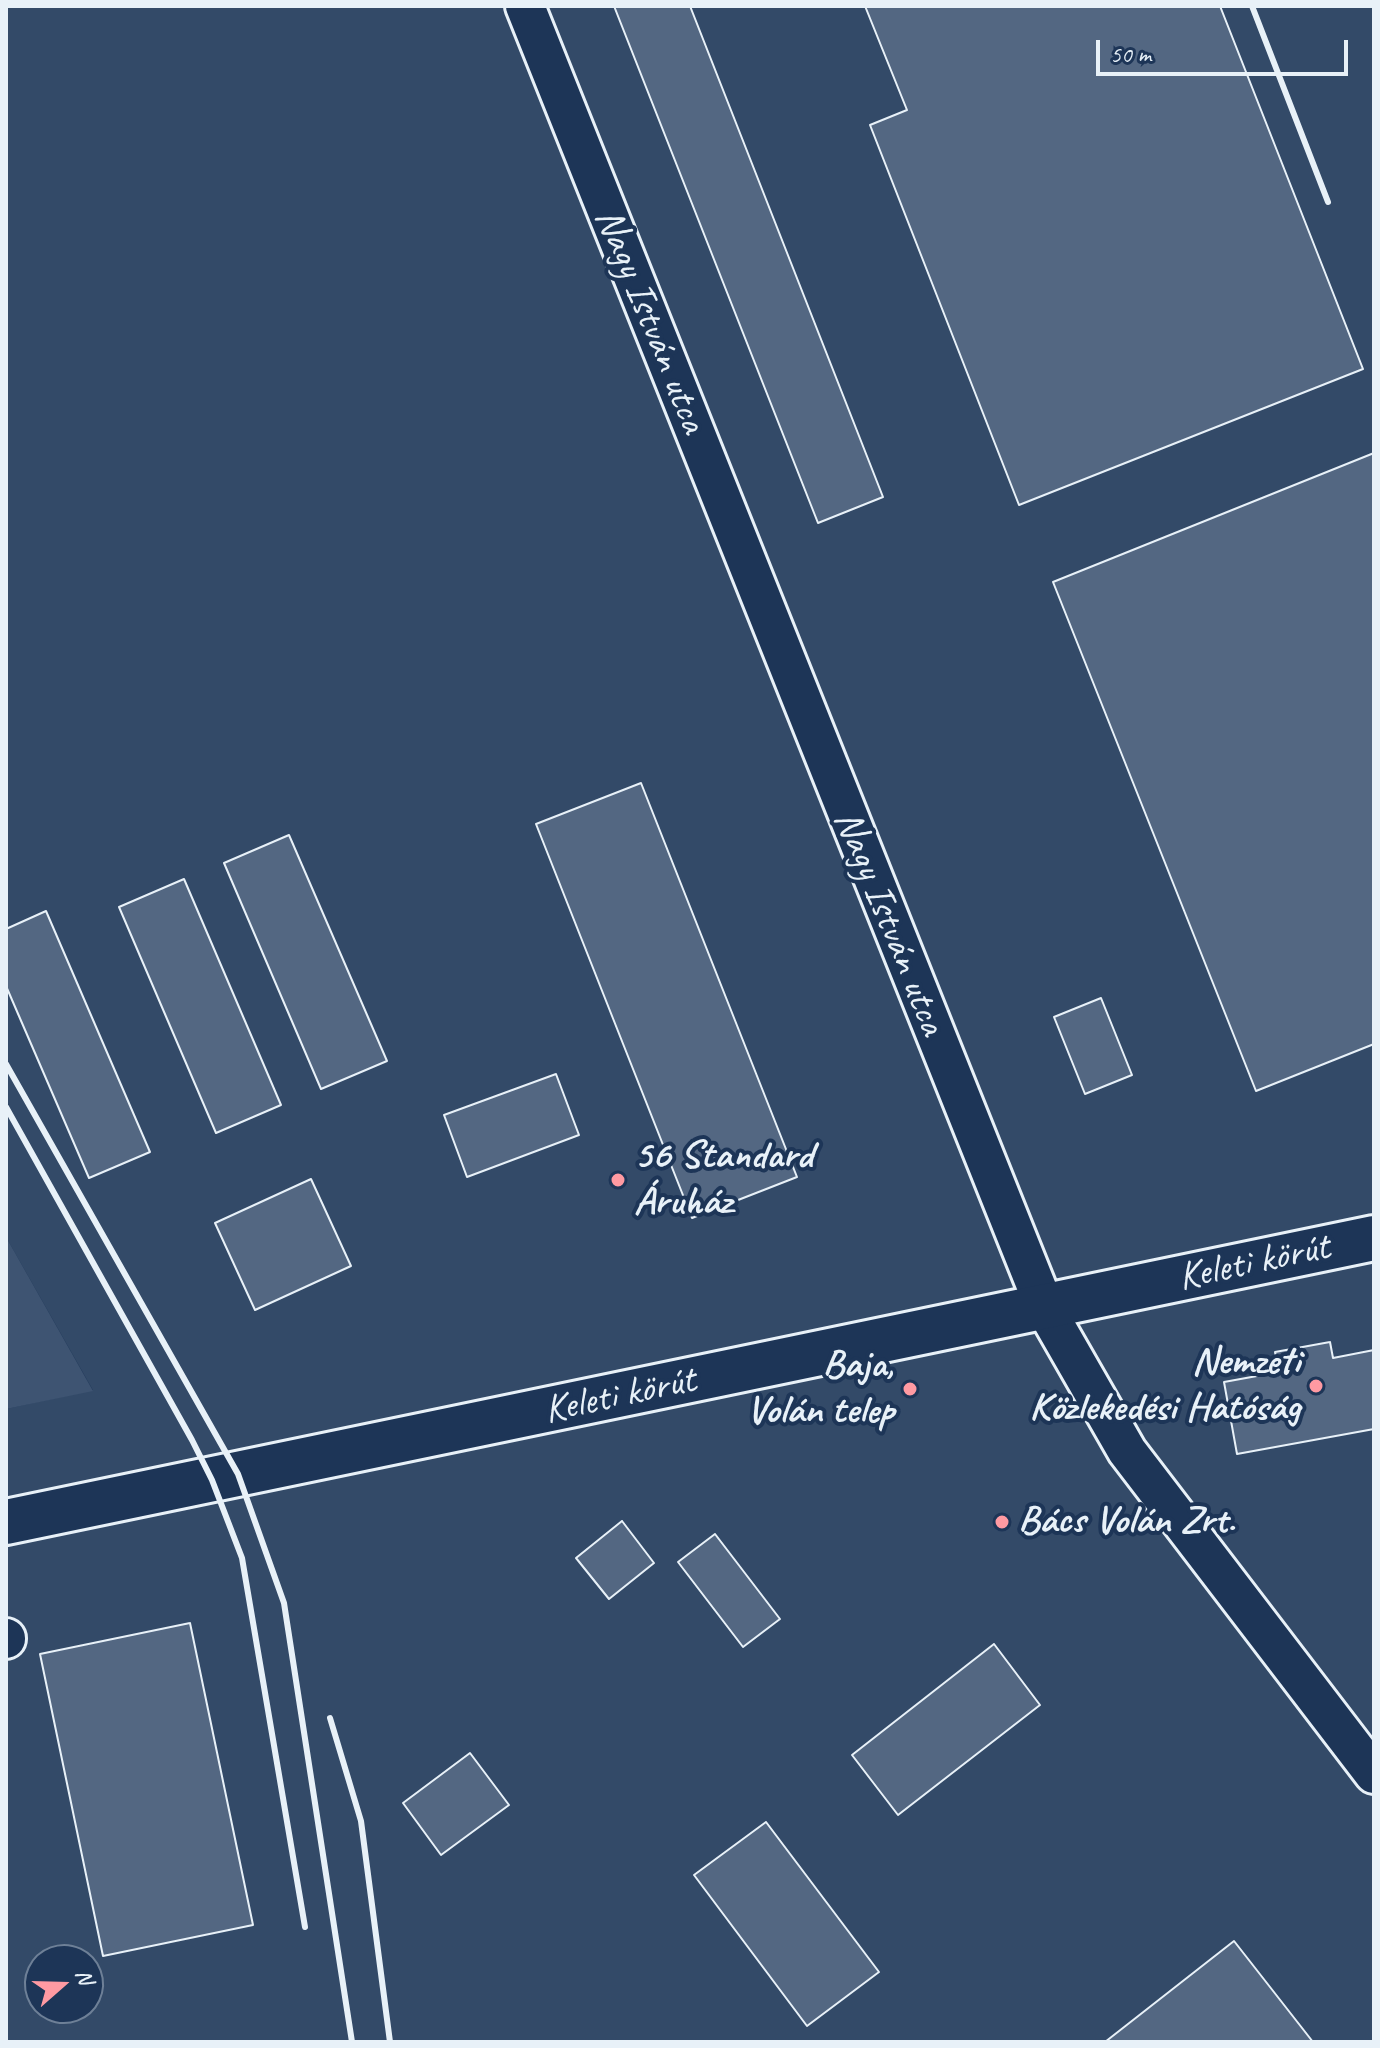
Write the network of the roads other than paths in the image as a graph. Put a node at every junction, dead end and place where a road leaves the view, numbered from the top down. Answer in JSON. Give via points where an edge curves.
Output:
{"nodes":[{"id":1,"x":525,"y":6,"type":"edge"},
{"id":2,"x":1374,"y":1238,"type":"edge"},
{"id":3,"x":1045,"y":1308,"type":"junction"},
{"id":4,"x":6,"y":1522,"type":"edge"},
{"id":5,"x":1374,"y":1774,"type":"edge"}],
"edges":[{"from":1,"to":3,"type":"street","name":"Nagy István utca"},
{"from":2,"to":3,"type":"main road","name":"Keleti körút"},
{"from":3,"to":4,"type":"main road","name":"Keleti körút"},
{"from":3,"to":5,"type":"street","name":"Nagy István utca","via":[[1127,1451]]}]}
